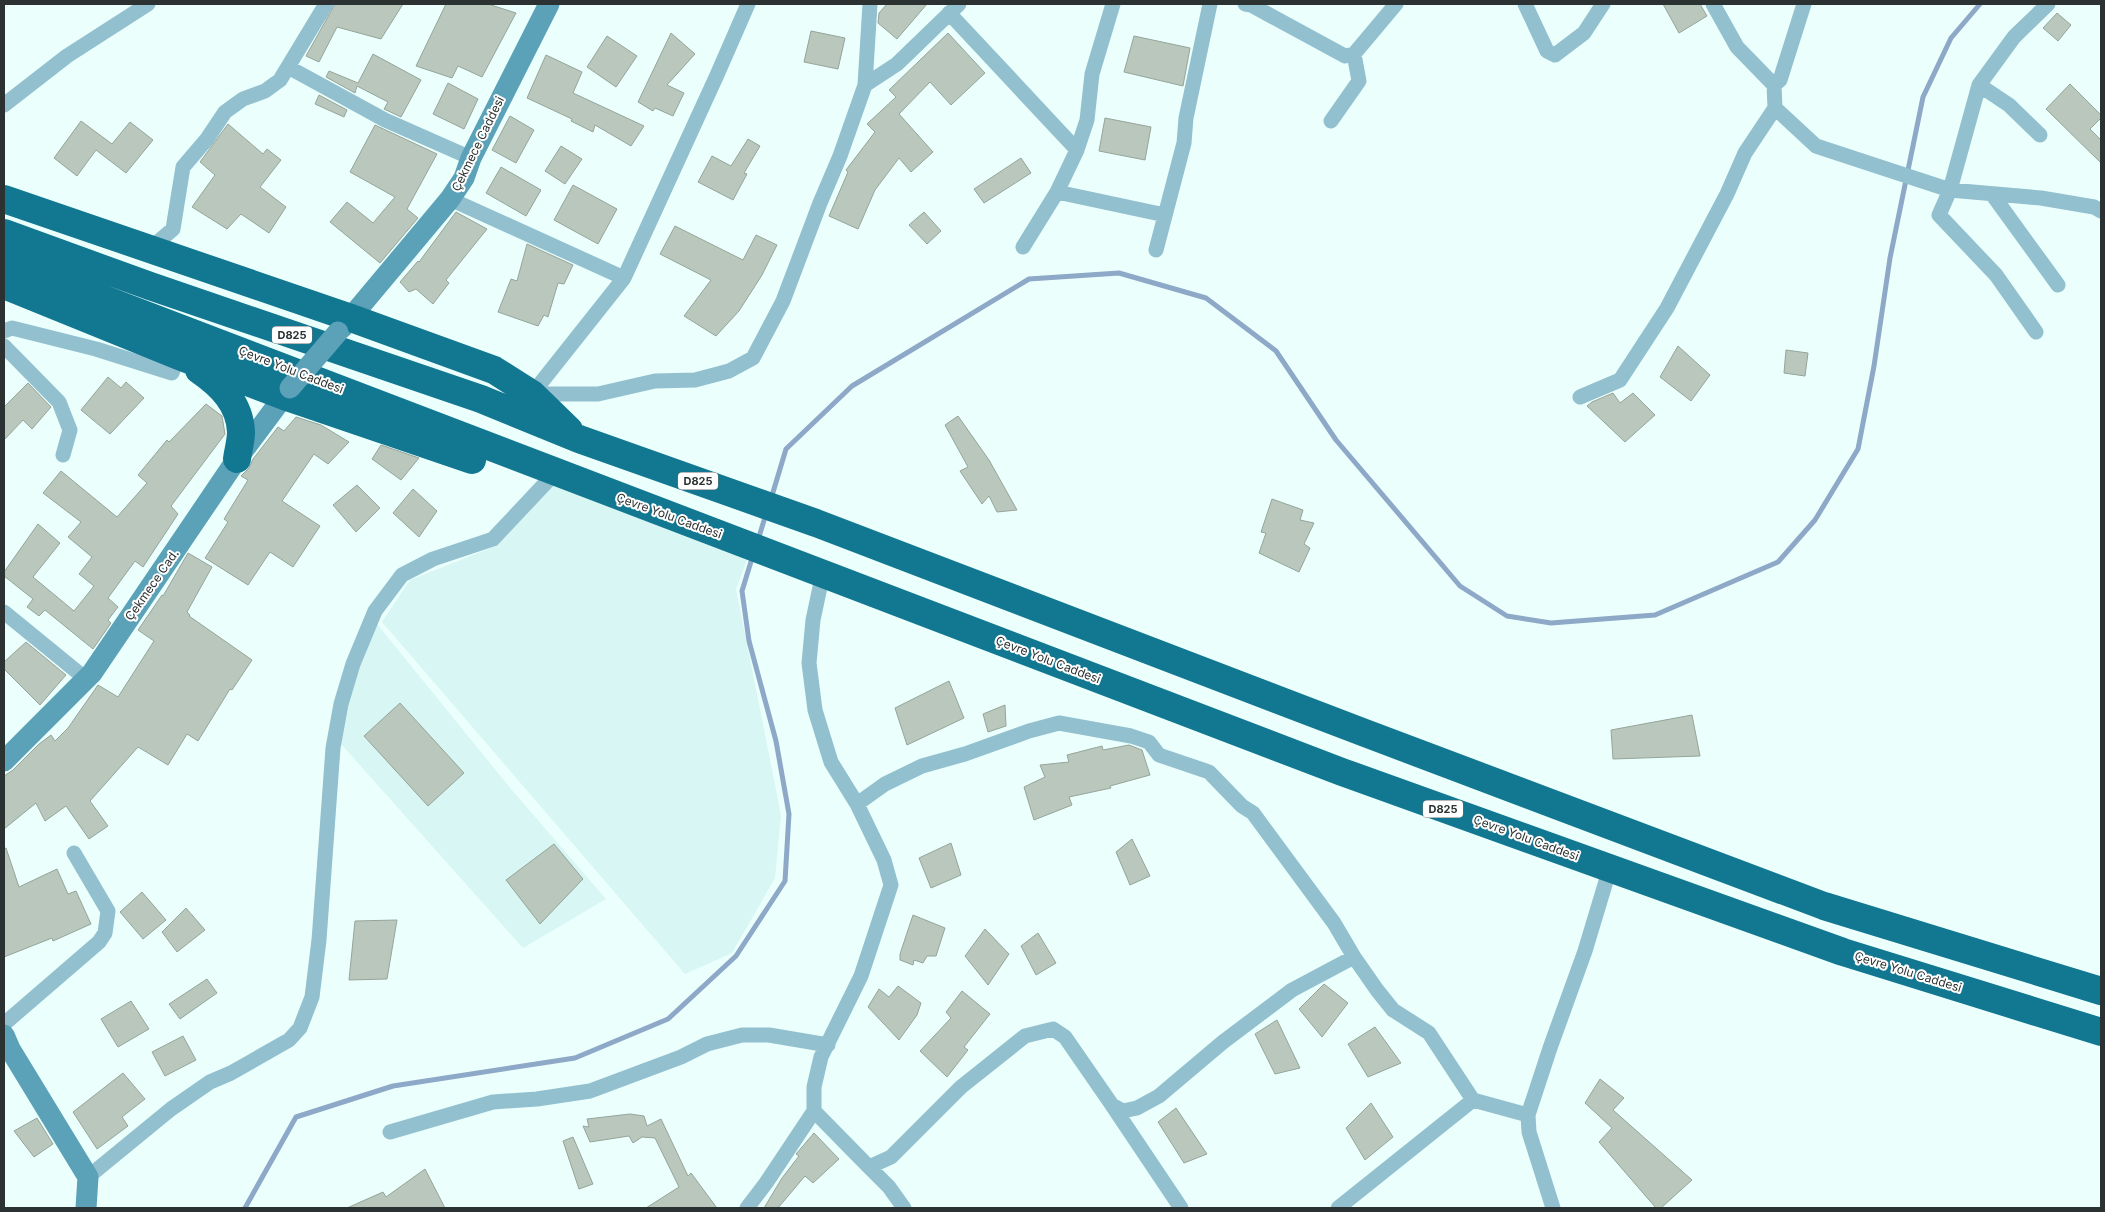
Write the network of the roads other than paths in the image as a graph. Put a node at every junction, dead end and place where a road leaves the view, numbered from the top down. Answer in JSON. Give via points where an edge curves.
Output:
{"nodes":[{"id":1,"x":148,"y":4,"type":"edge"},
{"id":2,"x":326,"y":4,"type":"edge"},
{"id":3,"x":549,"y":4,"type":"edge"},
{"id":4,"x":748,"y":4,"type":"edge"},
{"id":5,"x":870,"y":4,"type":"edge"},
{"id":6,"x":1113,"y":4,"type":"edge"},
{"id":7,"x":1210,"y":4,"type":"edge"},
{"id":8,"x":1245,"y":4,"type":"edge"},
{"id":9,"x":1396,"y":4,"type":"edge"},
{"id":10,"x":1525,"y":4,"type":"edge"},
{"id":11,"x":1603,"y":4,"type":"edge"},
{"id":12,"x":1713,"y":4,"type":"edge"},
{"id":13,"x":1804,"y":4,"type":"edge"},
{"id":14,"x":2048,"y":4,"type":"edge"},
{"id":15,"x":954,"y":9,"type":"edge"},
{"id":16,"x":1354,"y":54,"type":"junction"},
{"id":17,"x":288,"y":67,"type":"junction"},
{"id":18,"x":865,"y":85,"type":"junction"},
{"id":19,"x":1774,"y":85,"type":"junction"},
{"id":20,"x":1979,"y":85,"type":"junction"},
{"id":21,"x":4,"y":105,"type":"edge"},
{"id":22,"x":1775,"y":108,"type":"junction"},
{"id":23,"x":1331,"y":121,"type":"dead end"},
{"id":24,"x":2040,"y":135,"type":"dead end"},
{"id":25,"x":1077,"y":150,"type":"junction"},
{"id":26,"x":471,"y":158,"type":"junction"},
{"id":27,"x":1950,"y":190,"type":"junction"},
{"id":28,"x":1058,"y":192,"type":"junction"},
{"id":29,"x":1992,"y":194,"type":"junction"},
{"id":30,"x":4,"y":198,"type":"edge"},
{"id":31,"x":450,"y":199,"type":"junction"},
{"id":32,"x":2101,"y":211,"type":"edge"},
{"id":33,"x":1165,"y":215,"type":"junction"},
{"id":34,"x":4,"y":233,"type":"edge"},
{"id":35,"x":1023,"y":247,"type":"dead end"},
{"id":36,"x":151,"y":248,"type":"junction"},
{"id":37,"x":1156,"y":250,"type":"dead end"},
{"id":38,"x":4,"y":261,"type":"edge"},
{"id":39,"x":624,"y":278,"type":"junction"},
{"id":40,"x":4,"y":284,"type":"edge"},
{"id":41,"x":2058,"y":285,"type":"dead end"},
{"id":42,"x":344,"y":325,"type":"junction"},
{"id":43,"x":6,"y":328,"type":"edge"},
{"id":44,"x":2036,"y":332,"type":"dead end"},
{"id":45,"x":4,"y":346,"type":"edge"},
{"id":46,"x":179,"y":356,"type":"junction"},
{"id":47,"x":287,"y":392,"type":"junction"},
{"id":48,"x":532,"y":394,"type":"junction"},
{"id":49,"x":1580,"y":397,"type":"dead end"},
{"id":50,"x":579,"y":439,"type":"junction"},
{"id":51,"x":63,"y":455,"type":"dead end"},
{"id":52,"x":237,"y":459,"type":"junction"},
{"id":53,"x":563,"y":476,"type":"junction"},
{"id":54,"x":823,"y":573,"type":"junction"},
{"id":55,"x":4,"y":612,"type":"edge"},
{"id":56,"x":86,"y":679,"type":"junction"},
{"id":57,"x":4,"y":761,"type":"edge"},
{"id":58,"x":857,"y":804,"type":"junction"},
{"id":59,"x":74,"y":853,"type":"dead end"},
{"id":60,"x":1610,"y":868,"type":"junction"},
{"id":61,"x":1354,"y":957,"type":"junction"},
{"id":62,"x":2101,"y":991,"type":"edge"},
{"id":63,"x":4,"y":1024,"type":"edge"},
{"id":64,"x":2101,"y":1032,"type":"edge"},
{"id":65,"x":828,"y":1045,"type":"junction"},
{"id":66,"x":6,"y":1046,"type":"edge"},
{"id":67,"x":1473,"y":1100,"type":"junction"},
{"id":68,"x":1112,"y":1105,"type":"junction"},
{"id":69,"x":814,"y":1110,"type":"junction"},
{"id":70,"x":1528,"y":1114,"type":"junction"},
{"id":71,"x":390,"y":1132,"type":"dead end"},
{"id":72,"x":869,"y":1167,"type":"junction"},
{"id":73,"x":88,"y":1177,"type":"junction"},
{"id":74,"x":86,"y":1208,"type":"edge"},
{"id":75,"x":747,"y":1208,"type":"edge"},
{"id":76,"x":904,"y":1208,"type":"edge"},
{"id":77,"x":1181,"y":1208,"type":"edge"},
{"id":78,"x":1338,"y":1208,"type":"edge"},
{"id":79,"x":1553,"y":1208,"type":"edge"}],
"edges":[{"from":1,"to":21,"type":"street","via":[[67,56]]},
{"from":2,"to":17,"type":"street"},
{"from":3,"to":26,"type":"street","name":"Çekmece Caddesi"},
{"from":4,"to":39,"type":"street"},
{"from":5,"to":18,"type":"street"},
{"from":6,"to":25,"type":"street","via":[[1092,74],[1087,120]]},
{"from":7,"to":33,"type":"street","via":[[1186,118],[1184,143]]},
{"from":8,"to":16,"type":"street","via":[[1345,56]]},
{"from":9,"to":16,"type":"street"},
{"from":10,"to":11,"type":"street","via":[[1547,51],[1555,55],[1584,34]]},
{"from":12,"to":19,"type":"street","via":[[1738,48]]},
{"from":13,"to":19,"type":"street","via":[[1780,80]]},
{"from":14,"to":20,"type":"street","via":[[2014,36]]},
{"from":15,"to":18,"type":"street","via":[[897,64]]},
{"from":15,"to":25,"type":"street"},
{"from":16,"to":23,"type":"street","via":[[1359,81]]},
{"from":17,"to":26,"type":"street","via":[[385,120]]},
{"from":17,"to":36,"type":"street","via":[[280,80],[225,112],[183,167],[174,229]]},
{"from":18,"to":48,"type":"street","via":[[783,301],[753,358],[728,371],[695,380],[655,381],[598,394]]},
{"from":19,"to":22,"type":"street"},
{"from":20,"to":24,"type":"street","via":[[2009,105]]},
{"from":20,"to":27,"type":"street"},
{"from":22,"to":27,"type":"street","via":[[1816,146]]},
{"from":22,"to":49,"type":"street","via":[[1745,153],[1667,308],[1620,380]]},
{"from":25,"to":28,"type":"street"},
{"from":26,"to":31,"type":"street","name":"Çekmece Caddesi","via":[[464,178]]},
{"from":27,"to":29,"type":"street"},
{"from":27,"to":44,"type":"street","via":[[1939,215],[1996,275]]},
{"from":28,"to":33,"type":"street"},
{"from":28,"to":35,"type":"street"},
{"from":29,"to":32,"type":"street","via":[[2072,202]]},
{"from":29,"to":41,"type":"street"},
{"from":30,"to":36,"type":"highway"},
{"from":31,"to":39,"type":"street"},
{"from":31,"to":42,"type":"street","name":"Çekmece Caddesi"},
{"from":33,"to":37,"type":"street"},
{"from":34,"to":50,"type":"highway","number":"D825","via":[[157,289],[481,399]]},
{"from":36,"to":42,"type":"highway"},
{"from":38,"to":53,"type":"highway","name":"Çevre Yolu Caddesi","number":"D825"},
{"from":39,"to":48,"type":"street"},
{"from":40,"to":46,"type":"highway"},
{"from":42,"to":47,"type":"street","name":"Çekmece Caddesi","bridge":true},
{"from":42,"to":48,"type":"highway","via":[[494,370]]},
{"from":43,"to":46,"type":"street","via":[[172,373]]},
{"from":45,"to":51,"type":"street","via":[[59,402],[70,430]]},
{"from":46,"to":47,"type":"highway"},
{"from":46,"to":52,"type":"highway","via":[[214,380],[235,405],[241,432]]},
{"from":47,"to":52,"type":"street","name":"Çekmece Cad."},
{"from":47,"to":53,"type":"highway","via":[[474,460]]},
{"from":48,"to":50,"type":"highway"},
{"from":50,"to":62,"type":"highway","number":"D825","via":[[816,523],[1824,906]]},
{"from":52,"to":56,"type":"street","name":"Çekmece Cad."},
{"from":53,"to":54,"type":"highway","name":"Çevre Yolu Caddesi","number":"D825"},
{"from":53,"to":73,"type":"street","via":[[494,539],[433,559],[402,575],[375,611],[353,664],[339,713],[333,748],[312,997],[300,1028],[289,1040],[210,1082],[171,1109]]},
{"from":54,"to":58,"type":"street","via":[[813,620],[809,663],[815,710],[831,762]]},
{"from":54,"to":60,"type":"highway","name":"Çevre Yolu Caddesi","number":"D825","via":[[1342,772]]},
{"from":55,"to":56,"type":"street"},
{"from":56,"to":57,"type":"street","name":"Çekmece Cad."},
{"from":58,"to":61,"type":"street","via":[[885,784],[922,766],[1059,723],[1131,736],[1149,742],[1159,755],[1209,772],[1253,813],[1334,923]]},
{"from":58,"to":65,"type":"street","via":[[884,860],[891,885],[861,976]]},
{"from":59,"to":63,"type":"street","via":[[108,911],[105,932],[99,942]]},
{"from":60,"to":64,"type":"highway","name":"Çevre Yolu Caddesi","number":"D825","via":[[1844,952]]},
{"from":60,"to":70,"type":"street","via":[[1585,951]]},
{"from":61,"to":67,"type":"street","via":[[1393,1010],[1429,1033]]},
{"from":61,"to":68,"type":"street","via":[[1292,990],[1222,1042],[1159,1096],[1137,1108],[1123,1110]]},
{"from":65,"to":69,"type":"street","via":[[821,1057],[814,1087]]},
{"from":65,"to":71,"type":"street","via":[[769,1035],[742,1035],[707,1044],[590,1091],[493,1102]]},
{"from":66,"to":73,"type":"street"},
{"from":67,"to":70,"type":"street"},
{"from":67,"to":78,"type":"street"},
{"from":68,"to":72,"type":"street","via":[[1065,1037],[1052,1029],[1025,1036],[961,1087],[891,1157]]},
{"from":68,"to":77,"type":"street"},
{"from":69,"to":72,"type":"street"},
{"from":69,"to":75,"type":"street"},
{"from":70,"to":79,"type":"street","via":[[1529,1132]]},
{"from":72,"to":76,"type":"street"},
{"from":73,"to":74,"type":"street"}]}
